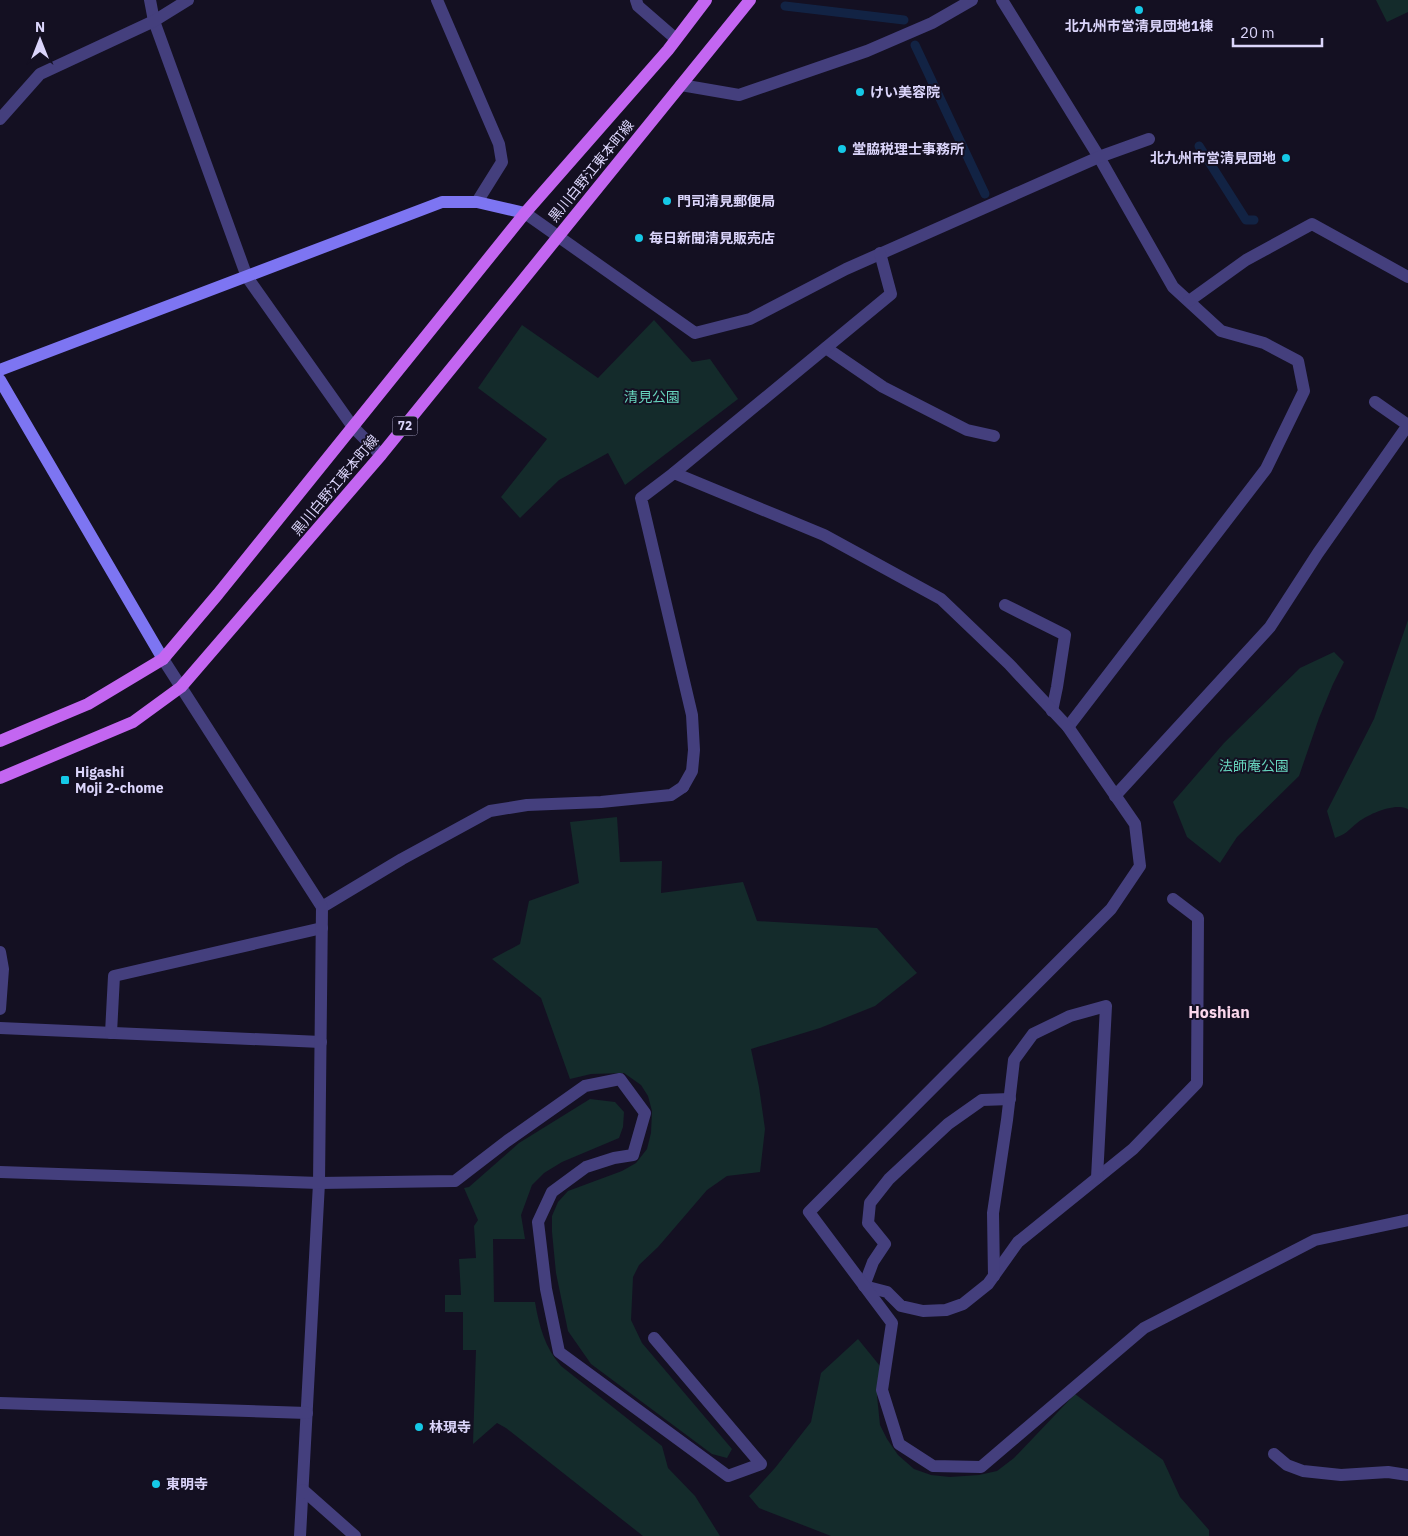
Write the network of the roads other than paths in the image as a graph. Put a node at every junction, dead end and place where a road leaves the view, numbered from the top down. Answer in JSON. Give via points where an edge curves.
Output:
{"nodes":[{"id":1,"x":150,"y":0,"type":"edge"},
{"id":2,"x":188,"y":0,"type":"edge"},
{"id":3,"x":437,"y":0,"type":"edge"},
{"id":4,"x":636,"y":0,"type":"edge"},
{"id":5,"x":706,"y":0,"type":"edge"},
{"id":6,"x":750,"y":0,"type":"edge"},
{"id":7,"x":972,"y":0,"type":"edge"},
{"id":8,"x":1002,"y":0,"type":"edge"},
{"id":9,"x":154,"y":21,"type":"junction"},
{"id":10,"x":676,"y":39,"type":"junction"},
{"id":11,"x":681,"y":84,"type":"junction"},
{"id":12,"x":0,"y":119,"type":"edge"},
{"id":13,"x":1150,"y":139,"type":"dead end"},
{"id":14,"x":1099,"y":157,"type":"junction"},
{"id":15,"x":477,"y":202,"type":"junction"},
{"id":16,"x":525,"y":213,"type":"junction"},
{"id":17,"x":558,"y":236,"type":"junction"},
{"id":18,"x":880,"y":253,"type":"junction"},
{"id":19,"x":247,"y":277,"type":"junction"},
{"id":20,"x":1408,"y":277,"type":"edge"},
{"id":21,"x":1189,"y":302,"type":"junction"},
{"id":22,"x":826,"y":348,"type":"junction"},
{"id":23,"x":0,"y":370,"type":"edge"},
{"id":24,"x":0,"y":380,"type":"edge"},
{"id":25,"x":1375,"y":402,"type":"dead end"},
{"id":26,"x":353,"y":427,"type":"junction"},
{"id":27,"x":994,"y":436,"type":"dead end"},
{"id":28,"x":381,"y":455,"type":"junction"},
{"id":29,"x":674,"y":473,"type":"junction"},
{"id":30,"x":1005,"y":604,"type":"dead end"},
{"id":31,"x":163,"y":658,"type":"junction"},
{"id":32,"x":181,"y":687,"type":"junction"},
{"id":33,"x":1052,"y":710,"type":"junction"},
{"id":34,"x":1068,"y":727,"type":"junction"},
{"id":35,"x":0,"y":741,"type":"edge"},
{"id":36,"x":0,"y":778,"type":"edge"},
{"id":37,"x":1115,"y":796,"type":"junction"},
{"id":38,"x":1173,"y":899,"type":"dead end"},
{"id":39,"x":322,"y":907,"type":"junction"},
{"id":40,"x":322,"y":928,"type":"junction"},
{"id":41,"x":0,"y":952,"type":"edge"},
{"id":42,"x":0,"y":1009,"type":"edge"},
{"id":43,"x":0,"y":1028,"type":"edge"},
{"id":44,"x":111,"y":1033,"type":"junction"},
{"id":45,"x":321,"y":1042,"type":"junction"},
{"id":46,"x":1010,"y":1099,"type":"junction"},
{"id":47,"x":0,"y":1172,"type":"edge"},
{"id":48,"x":1097,"y":1178,"type":"junction"},
{"id":49,"x":319,"y":1184,"type":"junction"},
{"id":50,"x":1408,"y":1220,"type":"edge"},
{"id":51,"x":994,"y":1276,"type":"junction"},
{"id":52,"x":864,"y":1286,"type":"junction"},
{"id":53,"x":654,"y":1338,"type":"dead end"},
{"id":54,"x":0,"y":1403,"type":"edge"},
{"id":55,"x":307,"y":1413,"type":"junction"},
{"id":56,"x":1274,"y":1454,"type":"dead end"},
{"id":57,"x":1408,"y":1475,"type":"edge"},
{"id":58,"x":303,"y":1490,"type":"junction"},
{"id":59,"x":300,"y":1536,"type":"edge"},
{"id":60,"x":355,"y":1536,"type":"edge"}],
"edges":[{"from":1,"to":9,"type":"street"},
{"from":2,"to":9,"type":"street"},
{"from":3,"to":15,"type":"street","via":[[499,144],[502,162]]},
{"from":4,"to":10,"type":"street","via":[[638,6]]},
{"from":5,"to":10,"type":"main road","name":"黒川白野江東本町線"},
{"from":6,"to":11,"type":"main road","name":"黒川白野江東本町線","number":"72"},
{"from":7,"to":11,"type":"street","via":[[932,23],[867,51],[739,95]]},
{"from":8,"to":14,"type":"street"},
{"from":9,"to":12,"type":"street","via":[[40,74]]},
{"from":9,"to":19,"type":"street"},
{"from":10,"to":16,"type":"main road","name":"黒川白野江東本町線"},
{"from":11,"to":17,"type":"main road","name":"黒川白野江東本町線","number":"72"},
{"from":13,"to":14,"type":"street"},
{"from":14,"to":18,"type":"street"},
{"from":14,"to":21,"type":"street","via":[[1173,287]]},
{"from":15,"to":16,"type":"street"},
{"from":15,"to":19,"type":"street","via":[[442,202]]},
{"from":16,"to":17,"type":"street"},
{"from":16,"to":26,"type":"main road","name":"黒川白野江東本町線"},
{"from":17,"to":18,"type":"street","via":[[695,333],[750,319]]},
{"from":17,"to":28,"type":"main road","name":"黒川白野江東本町線","number":"72"},
{"from":18,"to":22,"type":"street","via":[[891,294]]},
{"from":19,"to":23,"type":"street"},
{"from":19,"to":26,"type":"street"},
{"from":20,"to":21,"type":"street","via":[[1312,224],[1246,260]]},
{"from":21,"to":34,"type":"street","via":[[1221,331],[1264,343],[1298,361],[1304,391],[1266,469]]},
{"from":22,"to":27,"type":"street","via":[[883,387],[967,430]]},
{"from":22,"to":29,"type":"street"},
{"from":24,"to":31,"type":"street"},
{"from":25,"to":37,"type":"street","via":[[1408,425],[1270,627]]},
{"from":26,"to":28,"type":"street"},
{"from":26,"to":31,"type":"main road","name":"黒川白野江東本町線"},
{"from":28,"to":32,"type":"main road","name":"黒川白野江東本町線","number":"72"},
{"from":29,"to":33,"type":"street","via":[[824,535],[941,599]]},
{"from":29,"to":39,"type":"street","via":[[641,498],[692,716],[692,772],[683,787],[671,795],[527,805],[490,811]]},
{"from":30,"to":33,"type":"street","via":[[1065,635]]},
{"from":31,"to":32,"type":"street"},
{"from":31,"to":35,"type":"main road","name":"黒川白野江東本町線","via":[[88,704]]},
{"from":32,"to":36,"type":"main road","name":"黒川白野江東本町線","number":"72","via":[[133,722]]},
{"from":32,"to":39,"type":"street"},
{"from":33,"to":34,"type":"street"},
{"from":34,"to":37,"type":"street"},
{"from":37,"to":52,"type":"street","via":[[1135,824],[1140,866],[1111,909],[809,1212]]},
{"from":38,"to":48,"type":"street","via":[[1198,918],[1197,1084],[1133,1149]]},
{"from":39,"to":40,"type":"street"},
{"from":40,"to":44,"type":"street","via":[[114,976]]},
{"from":40,"to":45,"type":"street"},
{"from":41,"to":42,"type":"street"},
{"from":43,"to":44,"type":"street"},
{"from":44,"to":45,"type":"street"},
{"from":45,"to":49,"type":"street"},
{"from":46,"to":48,"type":"street","via":[[1014,1060],[1033,1034],[1070,1016],[1106,1006]]},
{"from":46,"to":51,"type":"street","via":[[993,1213]]},
{"from":46,"to":52,"type":"street","via":[[982,1100],[948,1124],[889,1178],[870,1203],[868,1223],[885,1244],[873,1262]]},
{"from":47,"to":49,"type":"street"},
{"from":48,"to":51,"type":"street","via":[[1018,1242]]},
{"from":49,"to":53,"type":"street","via":[[455,1181],[585,1086],[620,1079],[645,1113],[633,1155],[586,1167],[552,1192],[538,1222],[546,1290],[559,1352],[728,1476],[761,1464]]},
{"from":49,"to":55,"type":"street"},
{"from":50,"to":52,"type":"street","via":[[1315,1240],[1144,1328],[981,1467],[933,1466],[899,1444],[882,1390],[892,1323]]},
{"from":51,"to":52,"type":"street","via":[[963,1304],[946,1310],[923,1311],[901,1306],[887,1292]]},
{"from":54,"to":55,"type":"street"},
{"from":55,"to":58,"type":"street"},
{"from":56,"to":57,"type":"street","via":[[1287,1465],[1302,1471],[1341,1475],[1388,1472]]},
{"from":58,"to":59,"type":"street"},
{"from":58,"to":60,"type":"street"}]}
